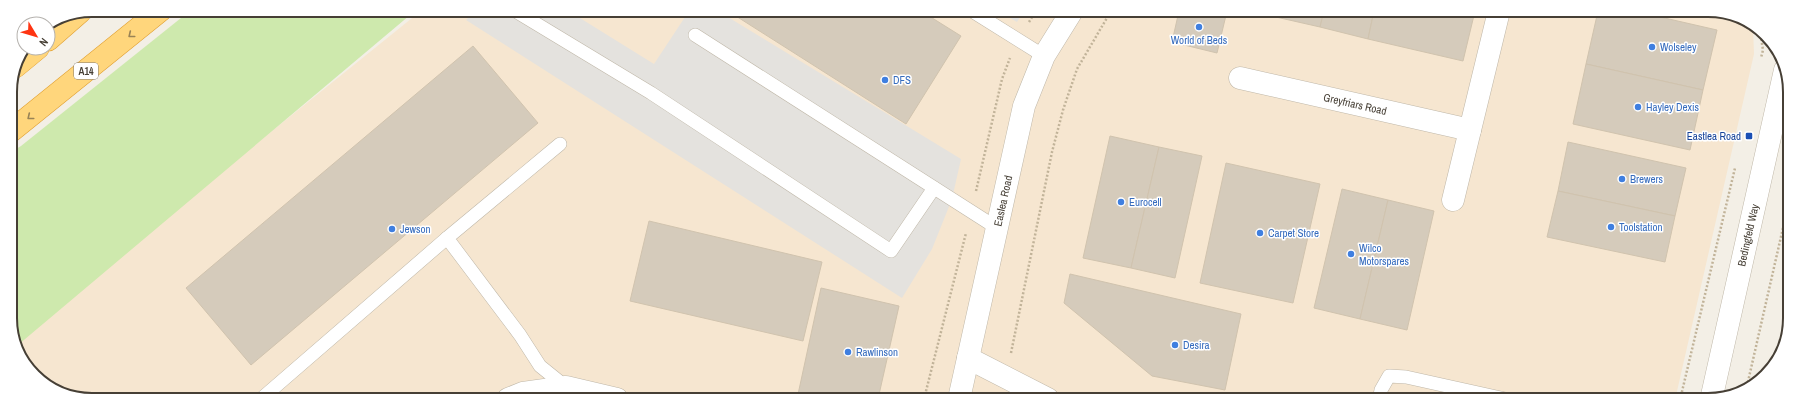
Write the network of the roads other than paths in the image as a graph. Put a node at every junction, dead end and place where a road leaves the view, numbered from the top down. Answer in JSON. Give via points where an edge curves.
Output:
{"nodes":[{"id":1,"x":152,"y":17,"type":"edge"},
{"id":2,"x":525,"y":17,"type":"edge"},
{"id":3,"x":982,"y":17,"type":"edge"},
{"id":4,"x":1068,"y":17,"type":"edge"},
{"id":5,"x":1498,"y":17,"type":"edge"},
{"id":6,"x":70,"y":21,"type":"edge"},
{"id":7,"x":56,"y":33,"type":"edge"},
{"id":8,"x":695,"y":35,"type":"dead end"},
{"id":9,"x":1044,"y":56,"type":"junction"},
{"id":10,"x":1240,"y":78,"type":"dead end"},
{"id":11,"x":1782,"y":82,"type":"edge"},
{"id":12,"x":17,"y":126,"type":"edge"},
{"id":13,"x":1470,"y":130,"type":"junction"},
{"id":14,"x":560,"y":144,"type":"dead end"},
{"id":15,"x":934,"y":188,"type":"junction"},
{"id":16,"x":1454,"y":200,"type":"dead end"},
{"id":17,"x":997,"y":228,"type":"junction"},
{"id":18,"x":447,"y":238,"type":"junction"},
{"id":19,"x":968,"y":358,"type":"junction"},
{"id":20,"x":566,"y":387,"type":"junction"},
{"id":21,"x":268,"y":393,"type":"edge"},
{"id":22,"x":524,"y":393,"type":"edge"},
{"id":23,"x":592,"y":393,"type":"edge"},
{"id":24,"x":960,"y":393,"type":"edge"},
{"id":25,"x":1036,"y":393,"type":"edge"},
{"id":26,"x":1380,"y":393,"type":"edge"},
{"id":27,"x":1478,"y":393,"type":"edge"},
{"id":28,"x":1713,"y":393,"type":"edge"}],
"edges":[{"from":1,"to":12,"type":"highway","number":"A14","one_way":true},
{"from":2,"to":15,"type":"lane","via":[[651,92],[891,251]]},
{"from":3,"to":9,"type":"lane"},
{"from":4,"to":9,"type":"street","name":"Easlea Road"},
{"from":5,"to":13,"type":"street"},
{"from":6,"to":7,"type":"highway"},
{"from":8,"to":15,"type":"lane"},
{"from":9,"to":17,"type":"street","name":"Easlea Road","via":[[1024,106]]},
{"from":10,"to":13,"type":"street","name":"Greyfriars Road"},
{"from":11,"to":28,"type":"street","name":"Bedingfeld Way"},
{"from":13,"to":16,"type":"street"},
{"from":14,"to":18,"type":"lane"},
{"from":15,"to":17,"type":"lane"},
{"from":17,"to":19,"type":"street","name":"Easlea Road"},
{"from":18,"to":20,"type":"lane","via":[[520,335],[540,366]]},
{"from":18,"to":21,"type":"lane"},
{"from":19,"to":24,"type":"street","name":"Easlea Road"},
{"from":19,"to":25,"type":"street"},
{"from":20,"to":22,"type":"street"},
{"from":20,"to":23,"type":"street"},
{"from":26,"to":27,"type":"lane","via":[[1389,376],[1406,377]]}]}
